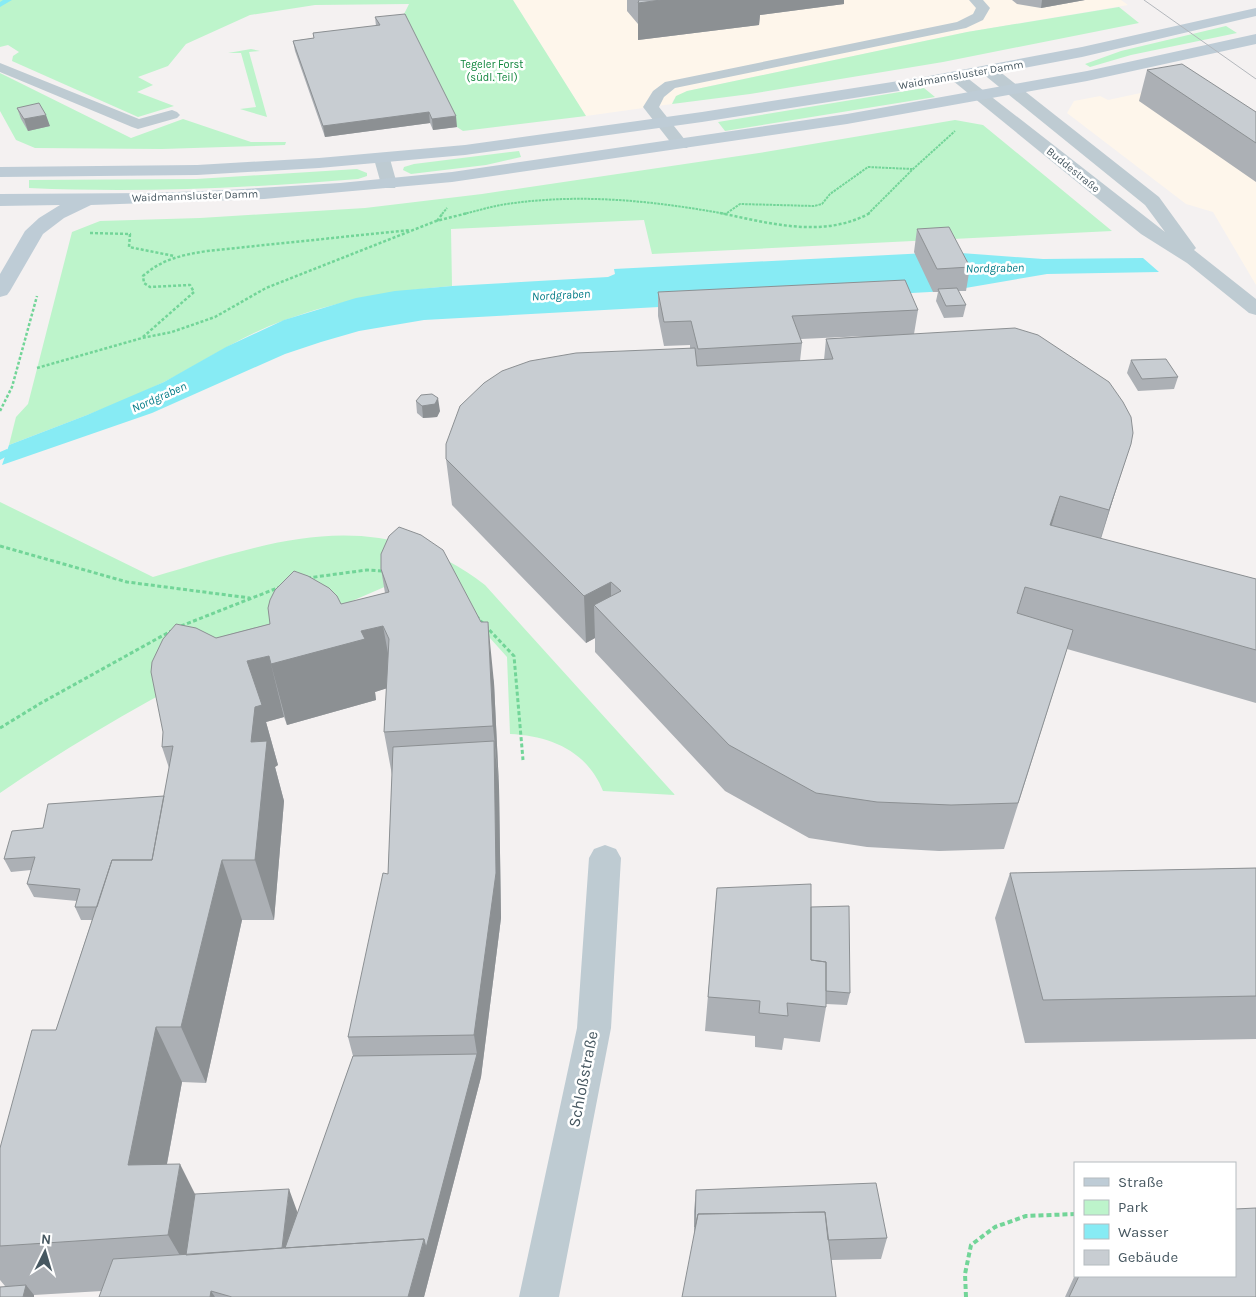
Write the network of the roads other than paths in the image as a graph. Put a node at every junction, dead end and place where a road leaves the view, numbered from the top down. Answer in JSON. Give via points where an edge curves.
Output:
{"nodes":[{"id":1,"x":976,"y":0,"type":"edge"},
{"id":2,"x":1241,"y":1,"type":"dead end"},
{"id":3,"x":1256,"y":11,"type":"edge"},
{"id":4,"x":1256,"y":39,"type":"edge"},
{"id":5,"x":0,"y":66,"type":"edge"},
{"id":6,"x":988,"y":70,"type":"junction"},
{"id":7,"x":955,"y":76,"type":"junction"},
{"id":8,"x":1012,"y":90,"type":"junction"},
{"id":9,"x":979,"y":96,"type":"junction"},
{"id":10,"x":172,"y":115,"type":"dead end"},
{"id":11,"x":663,"y":123,"type":"junction"},
{"id":12,"x":680,"y":145,"type":"junction"},
{"id":13,"x":382,"y":159,"type":"junction"},
{"id":14,"x":0,"y":172,"type":"edge"},
{"id":15,"x":389,"y":184,"type":"junction"},
{"id":16,"x":93,"y":199,"type":"junction"},
{"id":17,"x":0,"y":200,"type":"edge"},
{"id":18,"x":1194,"y":259,"type":"junction"},
{"id":19,"x":0,"y":291,"type":"edge"},
{"id":20,"x":1256,"y":309,"type":"edge"},
{"id":21,"x":605,"y":858,"type":"dead end"},
{"id":22,"x":540,"y":1297,"type":"edge"}],
"edges":[{"from":1,"to":11,"type":"lane","via":[[983,8],[978,17],[961,25],[670,85],[658,94],[651,107]]},
{"from":2,"to":3,"type":"main road"},
{"from":3,"to":6,"type":"main road","name":"Waidmannsluster Damm","via":[[1092,50]]},
{"from":4,"to":8,"type":"main road","name":"Waidmannsluster Damm"},
{"from":5,"to":10,"type":"lane","via":[[138,124]]},
{"from":6,"to":7,"type":"main road","name":"Waidmannsluster Damm"},
{"from":6,"to":8,"type":"street","name":"Buddestraße"},
{"from":7,"to":9,"type":"street","name":"Buddestraße"},
{"from":7,"to":11,"type":"main road","name":"Waidmannsluster Damm"},
{"from":8,"to":9,"type":"main road","name":"Waidmannsluster Damm"},
{"from":8,"to":18,"type":"street","name":"Buddestraße","via":[[1152,202]]},
{"from":9,"to":12,"type":"main road","name":"Waidmannsluster Damm"},
{"from":9,"to":18,"type":"street","name":"Buddestraße","via":[[1148,230]]},
{"from":11,"to":12,"type":"lane"},
{"from":11,"to":13,"type":"main road","name":"Waidmannsluster Damm"},
{"from":12,"to":15,"type":"main road","name":"Waidmannsluster Damm"},
{"from":13,"to":14,"type":"main road","name":"Waidmannsluster Damm","via":[[197,170]]},
{"from":13,"to":15,"type":"lane"},
{"from":15,"to":16,"type":"main road","name":"Waidmannsluster Damm","via":[[239,195]]},
{"from":16,"to":17,"type":"main road","name":"Waidmannsluster Damm"},
{"from":16,"to":19,"type":"main road","via":[[42,224]]},
{"from":18,"to":20,"type":"street","name":"Buddestraße"},
{"from":21,"to":22,"type":"street","name":"Schloßstraße","via":[[594,1028]]}]}
